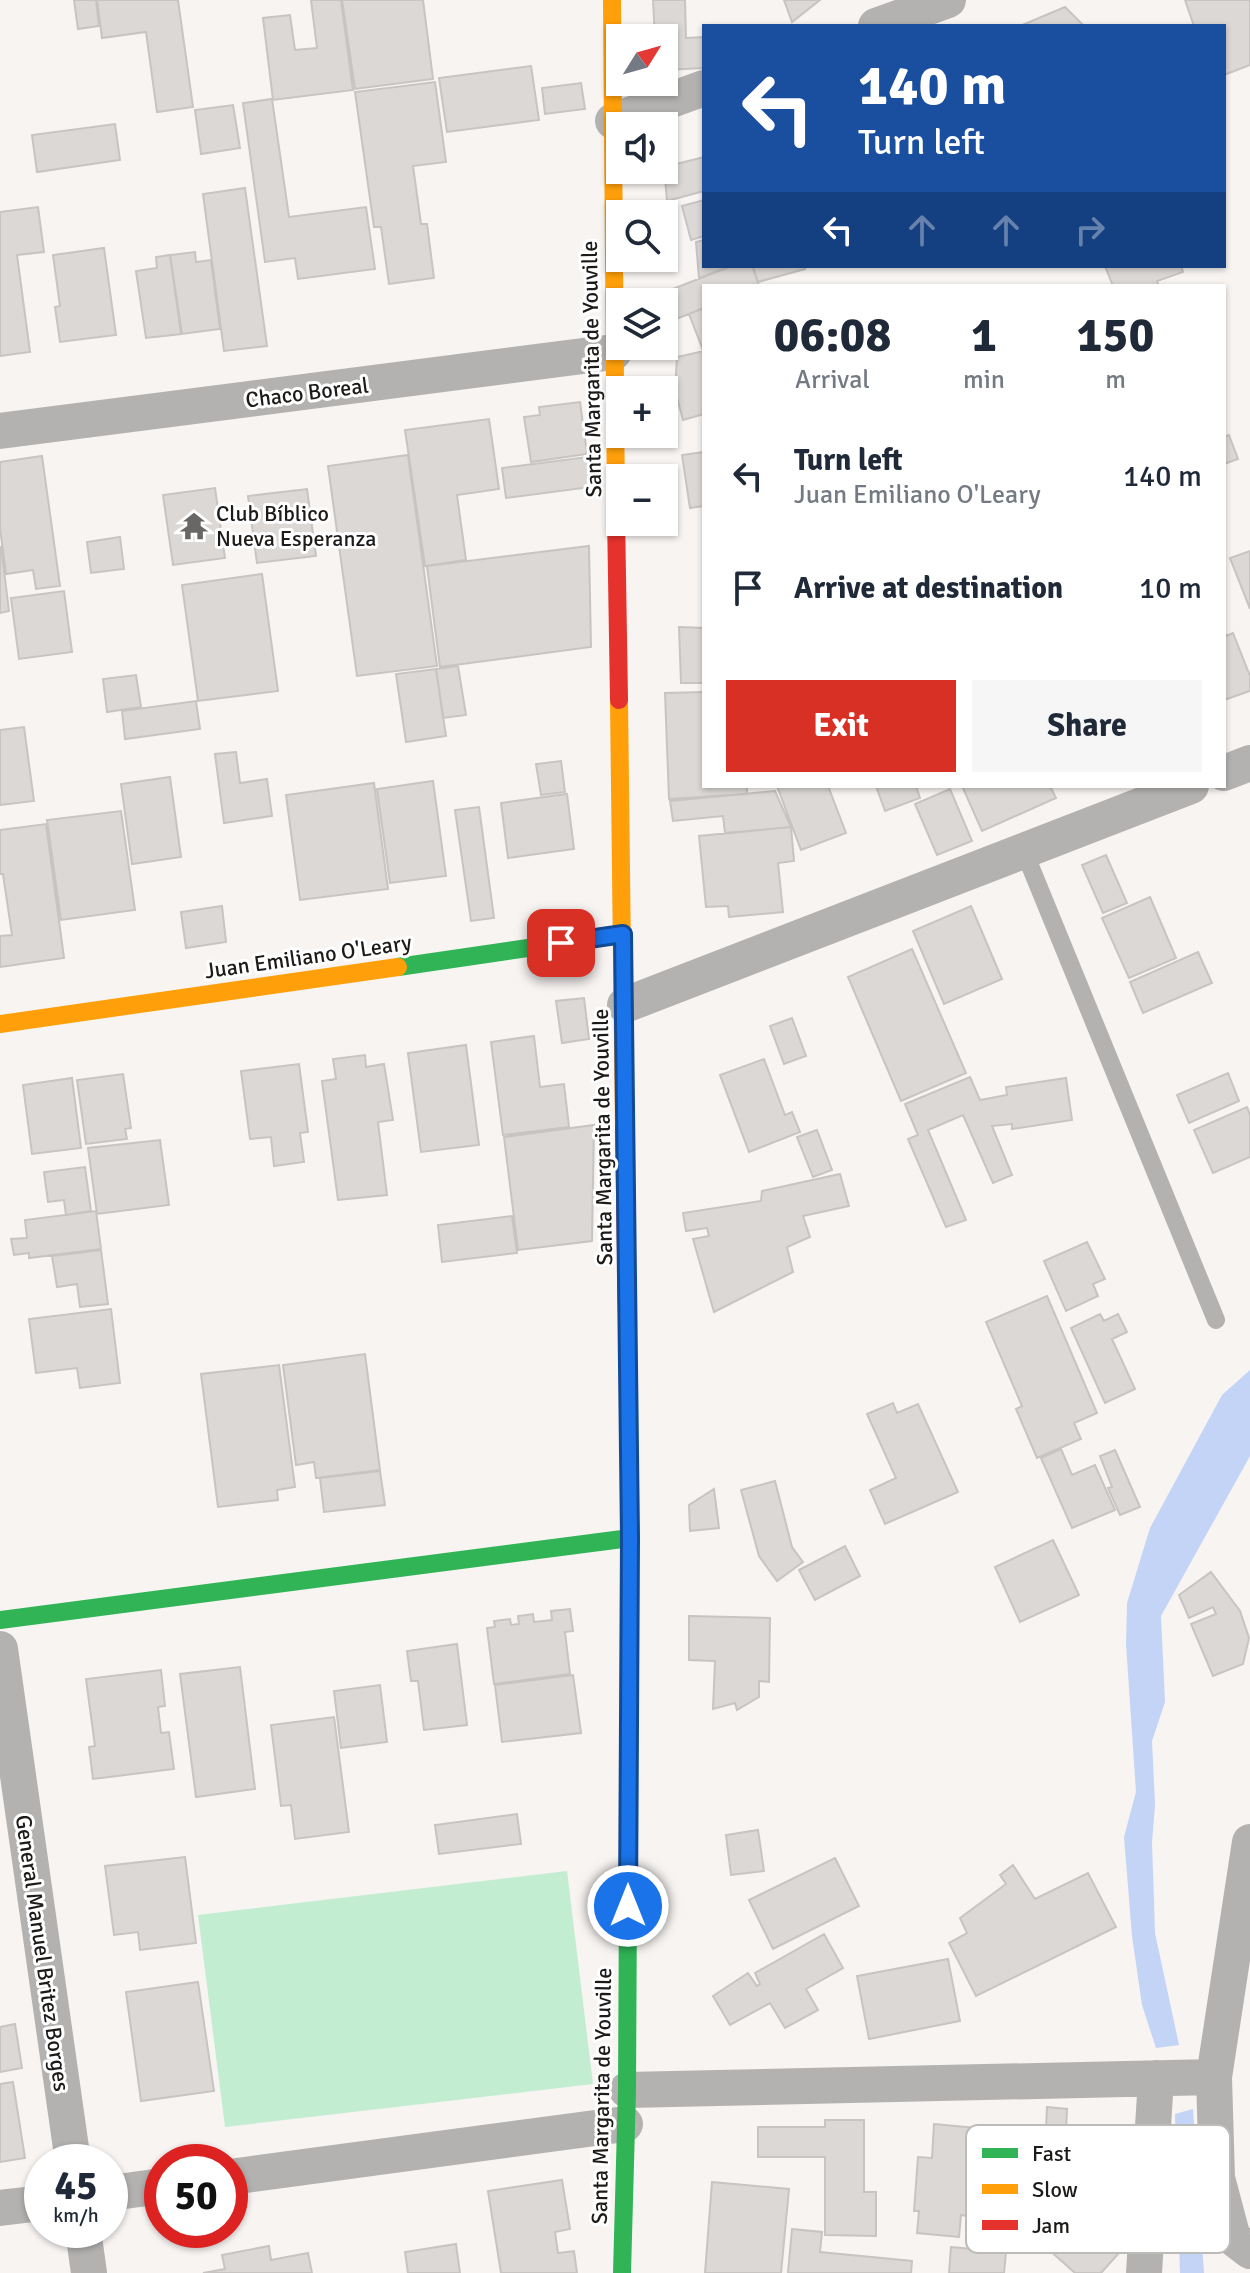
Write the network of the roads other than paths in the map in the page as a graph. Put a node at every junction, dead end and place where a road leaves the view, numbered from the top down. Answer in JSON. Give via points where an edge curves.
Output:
{"nodes":[{"id":1,"x":612,"y":0,"type":"edge"},
{"id":2,"x":948,"y":0,"type":"edge"},
{"id":3,"x":882,"y":24,"type":"edge"},
{"id":4,"x":702,"y":89,"type":"edge"},
{"id":5,"x":613,"y":112,"type":"edge"},
{"id":6,"x":638,"y":112,"type":"edge"},
{"id":7,"x":613,"y":184,"type":"edge"},
{"id":8,"x":614,"y":288,"type":"edge"},
{"id":9,"x":606,"y":353,"type":"edge"},
{"id":10,"x":614,"y":360,"type":"edge"},
{"id":11,"x":0,"y":431,"type":"edge"},
{"id":12,"x":1250,"y":763,"type":"edge"},
{"id":13,"x":1226,"y":772,"type":"edge"},
{"id":14,"x":1186,"y":788,"type":"edge"},
{"id":15,"x":1024,"y":851,"type":"junction"},
{"id":16,"x":623,"y":934,"type":"junction"},
{"id":17,"x":625,"y":1005,"type":"junction"},
{"id":18,"x":0,"y":1024,"type":"edge"},
{"id":19,"x":1216,"y":1320,"type":"dead end"},
{"id":20,"x":630,"y":1538,"type":"junction"},
{"id":21,"x":0,"y":1620,"type":"edge"},
{"id":22,"x":0,"y":1649,"type":"edge"},
{"id":23,"x":1250,"y":1842,"type":"edge"},
{"id":24,"x":1214,"y":2077,"type":"junction"},
{"id":25,"x":1156,"y":2078,"type":"junction"},
{"id":26,"x":626,"y":2107,"type":"junction"},
{"id":27,"x":1153,"y":2125,"type":"edge"},
{"id":28,"x":1215,"y":2125,"type":"edge"},
{"id":29,"x":70,"y":2144,"type":"edge"},
{"id":30,"x":248,"y":2174,"type":"edge"},
{"id":31,"x":24,"y":2205,"type":"edge"},
{"id":32,"x":0,"y":2208,"type":"edge"},
{"id":33,"x":1230,"y":2227,"type":"edge"},
{"id":34,"x":86,"y":2248,"type":"edge"},
{"id":35,"x":1250,"y":2251,"type":"edge"},
{"id":36,"x":1145,"y":2253,"type":"edge"},
{"id":37,"x":89,"y":2273,"type":"edge"},
{"id":38,"x":622,"y":2273,"type":"edge"},
{"id":39,"x":1144,"y":2273,"type":"edge"}],
"edges":[{"from":1,"to":5,"type":"main road","name":"Santa Margarita de Youville"},
{"from":2,"to":3,"type":"street"},
{"from":4,"to":6,"type":"street"},
{"from":7,"to":8,"type":"main road","name":"Santa Margarita de Youville"},
{"from":9,"to":11,"type":"street","name":"Chaco Boreal"},
{"from":10,"to":16,"type":"main road","name":"Santa Margarita de Youville"},
{"from":12,"to":13,"type":"street"},
{"from":14,"to":15,"type":"street"},
{"from":15,"to":17,"type":"street"},
{"from":15,"to":19,"type":"lane"},
{"from":16,"to":17,"type":"main road","name":"Santa Margarita de Youville"},
{"from":16,"to":18,"type":"main road","name":"Juan Emiliano O'Leary"},
{"from":17,"to":20,"type":"main road","name":"Santa Margarita de Youville"},
{"from":20,"to":21,"type":"main road"},
{"from":20,"to":26,"type":"main road","name":"Santa Margarita de Youville"},
{"from":22,"to":29,"type":"street","name":"General Manuel Britez Borges"},
{"from":23,"to":24,"type":"street"},
{"from":24,"to":25,"type":"street"},
{"from":24,"to":28,"type":"street"},
{"from":25,"to":26,"type":"street"},
{"from":25,"to":27,"type":"street"},
{"from":26,"to":30,"type":"street"},
{"from":26,"to":38,"type":"main road","name":"Santa Margarita de Youville"},
{"from":31,"to":32,"type":"street"},
{"from":33,"to":35,"type":"street","via":[[1233,2238]]},
{"from":34,"to":37,"type":"street"},
{"from":36,"to":39,"type":"street"}]}
